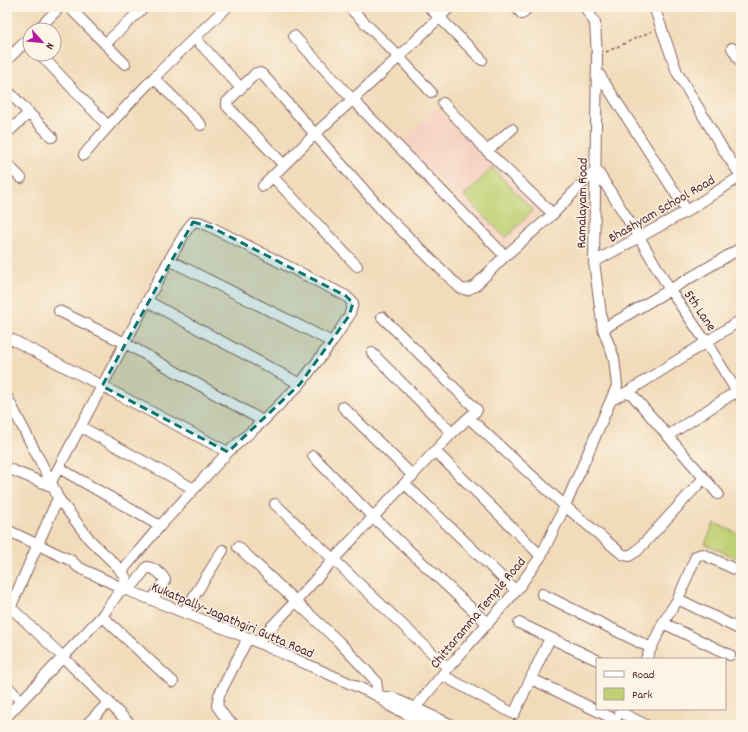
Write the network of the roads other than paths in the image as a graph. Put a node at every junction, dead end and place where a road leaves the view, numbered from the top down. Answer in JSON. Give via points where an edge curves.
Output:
{"nodes":[{"id":1,"x":60,"y":7,"type":"edge"},
{"id":2,"x":69,"y":7,"type":"edge"},
{"id":3,"x":144,"y":7,"type":"edge"},
{"id":4,"x":349,"y":7,"type":"edge"},
{"id":5,"x":429,"y":7,"type":"edge"},
{"id":6,"x":450,"y":7,"type":"edge"},
{"id":7,"x":516,"y":7,"type":"edge"},
{"id":8,"x":528,"y":7,"type":"edge"},
{"id":9,"x":585,"y":7,"type":"edge"},
{"id":10,"x":654,"y":7,"type":"edge"},
{"id":11,"x":222,"y":9,"type":"edge"},
{"id":12,"x":439,"y":17,"type":"junction"},
{"id":13,"x":45,"y":22,"type":"edge"},
{"id":14,"x":294,"y":36,"type":"dead end"},
{"id":15,"x":195,"y":38,"type":"junction"},
{"id":16,"x":105,"y":44,"type":"junction"},
{"id":17,"x":22,"y":46,"type":"edge"},
{"id":18,"x":732,"y":48,"type":"dead end"},
{"id":19,"x":399,"y":57,"type":"junction"},
{"id":20,"x":7,"y":60,"type":"edge"},
{"id":21,"x":482,"y":60,"type":"dead end"},
{"id":22,"x":48,"y":62,"type":"edge"},
{"id":23,"x":741,"y":63,"type":"edge"},
{"id":24,"x":124,"y":64,"type":"dead end"},
{"id":25,"x":597,"y":71,"type":"junction"},
{"id":26,"x":154,"y":78,"type":"junction"},
{"id":27,"x":241,"y":88,"type":"junction"},
{"id":28,"x":7,"y":90,"type":"edge"},
{"id":29,"x":431,"y":92,"type":"dead end"},
{"id":30,"x":352,"y":99,"type":"junction"},
{"id":31,"x":443,"y":103,"type":"dead end"},
{"id":32,"x":28,"y":113,"type":"junction"},
{"id":33,"x":201,"y":125,"type":"dead end"},
{"id":34,"x":108,"y":126,"type":"junction"},
{"id":35,"x":512,"y":129,"type":"dead end"},
{"id":36,"x":7,"y":133,"type":"edge"},
{"id":37,"x":315,"y":134,"type":"junction"},
{"id":38,"x":52,"y":137,"type":"dead end"},
{"id":39,"x":487,"y":151,"type":"junction"},
{"id":40,"x":84,"y":154,"type":"dead end"},
{"id":41,"x":7,"y":164,"type":"edge"},
{"id":42,"x":284,"y":165,"type":"junction"},
{"id":43,"x":596,"y":169,"type":"junction"},
{"id":44,"x":272,"y":176,"type":"junction"},
{"id":45,"x":741,"y":176,"type":"edge"},
{"id":46,"x":21,"y":178,"type":"dead end"},
{"id":47,"x":263,"y":186,"type":"dead end"},
{"id":48,"x":687,"y":210,"type":"junction"},
{"id":49,"x":553,"y":214,"type":"junction"},
{"id":50,"x":639,"y":238,"type":"junction"},
{"id":51,"x":741,"y":248,"type":"edge"},
{"id":52,"x":505,"y":256,"type":"junction"},
{"id":53,"x":169,"y":260,"type":"junction"},
{"id":54,"x":594,"y":262,"type":"junction"},
{"id":55,"x":357,"y":266,"type":"dead end"},
{"id":56,"x":670,"y":290,"type":"junction"},
{"id":57,"x":148,"y":301,"type":"junction"},
{"id":58,"x":59,"y":311,"type":"dead end"},
{"id":59,"x":382,"y":317,"type":"dead end"},
{"id":60,"x":741,"y":320,"type":"edge"},
{"id":61,"x":603,"y":329,"type":"junction"},
{"id":62,"x":10,"y":339,"type":"dead end"},
{"id":63,"x":332,"y":342,"type":"junction"},
{"id":64,"x":706,"y":342,"type":"junction"},
{"id":65,"x":125,"y":343,"type":"junction"},
{"id":66,"x":372,"y":353,"type":"dead end"},
{"id":67,"x":300,"y":384,"type":"junction"},
{"id":68,"x":102,"y":386,"type":"junction"},
{"id":69,"x":630,"y":391,"type":"junction"},
{"id":70,"x":739,"y":394,"type":"edge"},
{"id":71,"x":7,"y":397,"type":"edge"},
{"id":72,"x":611,"y":400,"type":"junction"},
{"id":73,"x":343,"y":407,"type":"dead end"},
{"id":74,"x":469,"y":418,"type":"junction"},
{"id":75,"x":263,"y":421,"type":"junction"},
{"id":76,"x":81,"y":427,"type":"junction"},
{"id":77,"x":452,"y":433,"type":"junction"},
{"id":78,"x":669,"y":436,"type":"junction"},
{"id":79,"x":228,"y":452,"type":"junction"},
{"id":80,"x":436,"y":452,"type":"junction"},
{"id":81,"x":312,"y":456,"type":"dead end"},
{"id":82,"x":7,"y":468,"type":"edge"},
{"id":83,"x":59,"y":468,"type":"junction"},
{"id":84,"x":413,"y":476,"type":"junction"},
{"id":85,"x":704,"y":478,"type":"junction"},
{"id":86,"x":405,"y":484,"type":"junction"},
{"id":87,"x":52,"y":485,"type":"junction"},
{"id":88,"x":194,"y":489,"type":"junction"},
{"id":89,"x":718,"y":494,"type":"dead end"},
{"id":90,"x":58,"y":498,"type":"junction"},
{"id":91,"x":275,"y":504,"type":"dead end"},
{"id":92,"x":565,"y":506,"type":"junction"},
{"id":93,"x":373,"y":517,"type":"junction"},
{"id":94,"x":160,"y":526,"type":"junction"},
{"id":95,"x":7,"y":530,"type":"edge"},
{"id":96,"x":7,"y":537,"type":"edge"},
{"id":97,"x":36,"y":547,"type":"junction"},
{"id":98,"x":238,"y":547,"type":"dead end"},
{"id":99,"x":223,"y":550,"type":"dead end"},
{"id":100,"x":541,"y":556,"type":"junction"},
{"id":101,"x":334,"y":559,"type":"junction"},
{"id":102,"x":121,"y":572,"type":"junction"},
{"id":103,"x":741,"y":572,"type":"edge"},
{"id":104,"x":126,"y":589,"type":"junction"},
{"id":105,"x":516,"y":591,"type":"junction"},
{"id":106,"x":542,"y":594,"type":"dead end"},
{"id":107,"x":678,"y":599,"type":"junction"},
{"id":108,"x":152,"y":600,"type":"junction"},
{"id":109,"x":296,"y":601,"type":"junction"},
{"id":110,"x":9,"y":605,"type":"edge"},
{"id":111,"x":184,"y":612,"type":"junction"},
{"id":112,"x":102,"y":616,"type":"junction"},
{"id":113,"x":519,"y":623,"type":"dead end"},
{"id":114,"x":663,"y":623,"type":"junction"},
{"id":115,"x":488,"y":624,"type":"junction"},
{"id":116,"x":741,"y":630,"type":"edge"},
{"id":117,"x":550,"y":638,"type":"junction"},
{"id":118,"x":253,"y":640,"type":"junction"},
{"id":119,"x":651,"y":648,"type":"junction"},
{"id":120,"x":730,"y":655,"type":"dead end"},
{"id":121,"x":64,"y":656,"type":"junction"},
{"id":122,"x":646,"y":658,"type":"edge"},
{"id":123,"x":596,"y":660,"type":"edge"},
{"id":124,"x":445,"y":671,"type":"junction"},
{"id":125,"x":532,"y":679,"type":"junction"},
{"id":126,"x":173,"y":682,"type":"dead end"},
{"id":127,"x":7,"y":686,"type":"edge"},
{"id":128,"x":378,"y":696,"type":"junction"},
{"id":129,"x":21,"y":701,"type":"junction"},
{"id":130,"x":108,"y":702,"type":"junction"},
{"id":131,"x":596,"y":707,"type":"edge"},
{"id":132,"x":602,"y":710,"type":"edge"},
{"id":133,"x":7,"y":716,"type":"edge"},
{"id":134,"x":410,"y":716,"type":"edge"},
{"id":135,"x":618,"y":717,"type":"edge"},
{"id":136,"x":86,"y":725,"type":"edge"},
{"id":137,"x":131,"y":725,"type":"edge"},
{"id":138,"x":234,"y":725,"type":"edge"},
{"id":139,"x":428,"y":725,"type":"edge"},
{"id":140,"x":452,"y":725,"type":"edge"},
{"id":141,"x":646,"y":725,"type":"edge"}],
"edges":[{"from":1,"to":13,"type":"street"},
{"from":2,"to":16,"type":"street"},
{"from":3,"to":16,"type":"street"},
{"from":4,"to":19,"type":"street"},
{"from":5,"to":12,"type":"street"},
{"from":6,"to":12,"type":"street"},
{"from":7,"to":8,"type":"street","via":[[522,14]]},
{"from":9,"to":25,"type":"street","name":"Ramalayam Road","via":[[595,23]]},
{"from":10,"to":45,"type":"street","via":[[677,72]]},
{"from":11,"to":15,"type":"street"},
{"from":12,"to":19,"type":"street"},
{"from":12,"to":21,"type":"street"},
{"from":14,"to":30,"type":"street"},
{"from":15,"to":26,"type":"street"},
{"from":15,"to":27,"type":"street"},
{"from":16,"to":24,"type":"street"},
{"from":17,"to":20,"type":"street"},
{"from":18,"to":23,"type":"street"},
{"from":19,"to":29,"type":"street"},
{"from":19,"to":30,"type":"street"},
{"from":22,"to":34,"type":"street"},
{"from":25,"to":43,"type":"street","name":"Ramalayam Road"},
{"from":25,"to":48,"type":"street"},
{"from":26,"to":33,"type":"street"},
{"from":26,"to":34,"type":"street"},
{"from":27,"to":37,"type":"street","via":[[256,73],[262,74]]},
{"from":27,"to":42,"type":"street","via":[[226,106]]},
{"from":28,"to":32,"type":"street"},
{"from":30,"to":37,"type":"street"},
{"from":30,"to":52,"type":"street"},
{"from":31,"to":39,"type":"street"},
{"from":32,"to":36,"type":"street"},
{"from":32,"to":38,"type":"street"},
{"from":34,"to":40,"type":"street"},
{"from":35,"to":39,"type":"street"},
{"from":37,"to":42,"type":"street"},
{"from":37,"to":52,"type":"street","via":[[386,215],[460,288],[467,290],[475,286]]},
{"from":39,"to":49,"type":"street"},
{"from":41,"to":46,"type":"street"},
{"from":42,"to":44,"type":"street"},
{"from":43,"to":49,"type":"street"},
{"from":43,"to":50,"type":"street","name":"5th Lane"},
{"from":43,"to":54,"type":"street","name":"Ramalayam Road"},
{"from":44,"to":47,"type":"street"},
{"from":44,"to":55,"type":"street"},
{"from":45,"to":48,"type":"street","name":"Bhashyam School Road"},
{"from":48,"to":50,"type":"street","name":"Bhashyam School Road"},
{"from":49,"to":52,"type":"street"},
{"from":50,"to":54,"type":"street","name":"Bhashyam School Road"},
{"from":50,"to":56,"type":"street","name":"5th Lane"},
{"from":51,"to":56,"type":"street"},
{"from":53,"to":57,"type":"street"},
{"from":53,"to":63,"type":"street"},
{"from":53,"to":63,"type":"street","via":[[193,222],[211,227],[346,296],[352,303],[349,316]]},
{"from":54,"to":61,"type":"street","name":"Ramalayam Road"},
{"from":56,"to":61,"type":"street"},
{"from":56,"to":64,"type":"street","name":"5th Lane"},
{"from":57,"to":65,"type":"street"},
{"from":57,"to":67,"type":"street"},
{"from":58,"to":65,"type":"street"},
{"from":59,"to":74,"type":"street","via":[[480,407]]},
{"from":60,"to":64,"type":"street"},
{"from":61,"to":72,"type":"street","name":"Ramalayam Road","via":[[614,358],[616,372],[617,386]]},
{"from":62,"to":68,"type":"street"},
{"from":63,"to":67,"type":"street"},
{"from":64,"to":69,"type":"street"},
{"from":64,"to":70,"type":"street","name":"5th Lane"},
{"from":65,"to":68,"type":"street"},
{"from":65,"to":75,"type":"street"},
{"from":66,"to":77,"type":"street"},
{"from":67,"to":75,"type":"street"},
{"from":68,"to":76,"type":"street"},
{"from":68,"to":79,"type":"street"},
{"from":69,"to":72,"type":"street"},
{"from":69,"to":78,"type":"street"},
{"from":70,"to":78,"type":"street"},
{"from":71,"to":87,"type":"street"},
{"from":72,"to":92,"type":"street","name":"Chittaramma Temple Road"},
{"from":73,"to":84,"type":"street"},
{"from":74,"to":77,"type":"street"},
{"from":74,"to":92,"type":"street"},
{"from":75,"to":79,"type":"street"},
{"from":76,"to":83,"type":"street"},
{"from":76,"to":88,"type":"street"},
{"from":77,"to":80,"type":"street"},
{"from":78,"to":85,"type":"street"},
{"from":79,"to":88,"type":"street"},
{"from":80,"to":84,"type":"street"},
{"from":80,"to":100,"type":"street"},
{"from":81,"to":93,"type":"street"},
{"from":82,"to":87,"type":"street"},
{"from":83,"to":87,"type":"street"},
{"from":83,"to":94,"type":"street"},
{"from":84,"to":86,"type":"street"},
{"from":85,"to":89,"type":"street"},
{"from":85,"to":92,"type":"street","via":[[630,556],[622,554]]},
{"from":86,"to":93,"type":"street"},
{"from":86,"to":105,"type":"street"},
{"from":87,"to":90,"type":"street"},
{"from":88,"to":94,"type":"street"},
{"from":90,"to":97,"type":"street"},
{"from":90,"to":102,"type":"street","via":[[90,540]]},
{"from":91,"to":101,"type":"street"},
{"from":92,"to":100,"type":"street","name":"Chittaramma Temple Road"},
{"from":93,"to":101,"type":"street"},
{"from":93,"to":115,"type":"street"},
{"from":94,"to":102,"type":"street"},
{"from":95,"to":97,"type":"street"},
{"from":96,"to":97,"type":"street"},
{"from":97,"to":104,"type":"street","name":"Kukatpally-Jagathgiri Gutta Road","via":[[72,561],[78,567]]},
{"from":97,"to":110,"type":"street"},
{"from":98,"to":109,"type":"street"},
{"from":99,"to":111,"type":"street"},
{"from":100,"to":105,"type":"street","name":"Chittaramma Temple Road"},
{"from":101,"to":109,"type":"street"},
{"from":101,"to":124,"type":"street"},
{"from":102,"to":104,"type":"street","via":[[126,578]]},
{"from":103,"to":107,"type":"street","via":[[702,554],[698,555]]},
{"from":104,"to":108,"type":"street","name":"Kukatpally-Jagathgiri Gutta Road"},
{"from":104,"to":108,"type":"street","via":[[148,567],[152,567],[165,580]]},
{"from":104,"to":112,"type":"street"},
{"from":105,"to":115,"type":"street","name":"Chittaramma Temple Road"},
{"from":106,"to":119,"type":"street"},
{"from":107,"to":114,"type":"street"},
{"from":107,"to":116,"type":"street"},
{"from":108,"to":111,"type":"street","name":"Kukatpally-Jagathgiri Gutta Road"},
{"from":109,"to":118,"type":"street"},
{"from":109,"to":128,"type":"street","via":[[376,681]]},
{"from":110,"to":121,"type":"street"},
{"from":111,"to":118,"type":"street","name":"Kukatpally-Jagathgiri Gutta Road"},
{"from":112,"to":121,"type":"street"},
{"from":112,"to":126,"type":"street"},
{"from":113,"to":117,"type":"street"},
{"from":114,"to":119,"type":"street"},
{"from":114,"to":120,"type":"street"},
{"from":115,"to":124,"type":"street","name":"Chittaramma Temple Road"},
{"from":117,"to":123,"type":"street"},
{"from":117,"to":125,"type":"street"},
{"from":118,"to":128,"type":"street","name":"Kukatpally-Jagathgiri Gutta Road"},
{"from":118,"to":138,"type":"street","via":[[219,695],[217,706]]},
{"from":119,"to":122,"type":"street"},
{"from":121,"to":129,"type":"street"},
{"from":121,"to":130,"type":"street"},
{"from":124,"to":125,"type":"street","via":[[514,714]]},
{"from":124,"to":134,"type":"street","name":"Chittaramma Temple Road"},
{"from":125,"to":131,"type":"street"},
{"from":127,"to":129,"type":"street"},
{"from":128,"to":134,"type":"street","name":"Kukatpally-Jagathgiri Gutta Road","via":[[390,706]]},
{"from":129,"to":133,"type":"street"},
{"from":130,"to":136,"type":"street"},
{"from":130,"to":137,"type":"street"},
{"from":132,"to":135,"type":"street"},
{"from":134,"to":139,"type":"street","name":"Kukatpally-Jagathgiri Gutta Road"},
{"from":134,"to":140,"type":"street","name":"Kukatpally-Jagathgiri Gutta Road"},
{"from":135,"to":141,"type":"street"}]}
